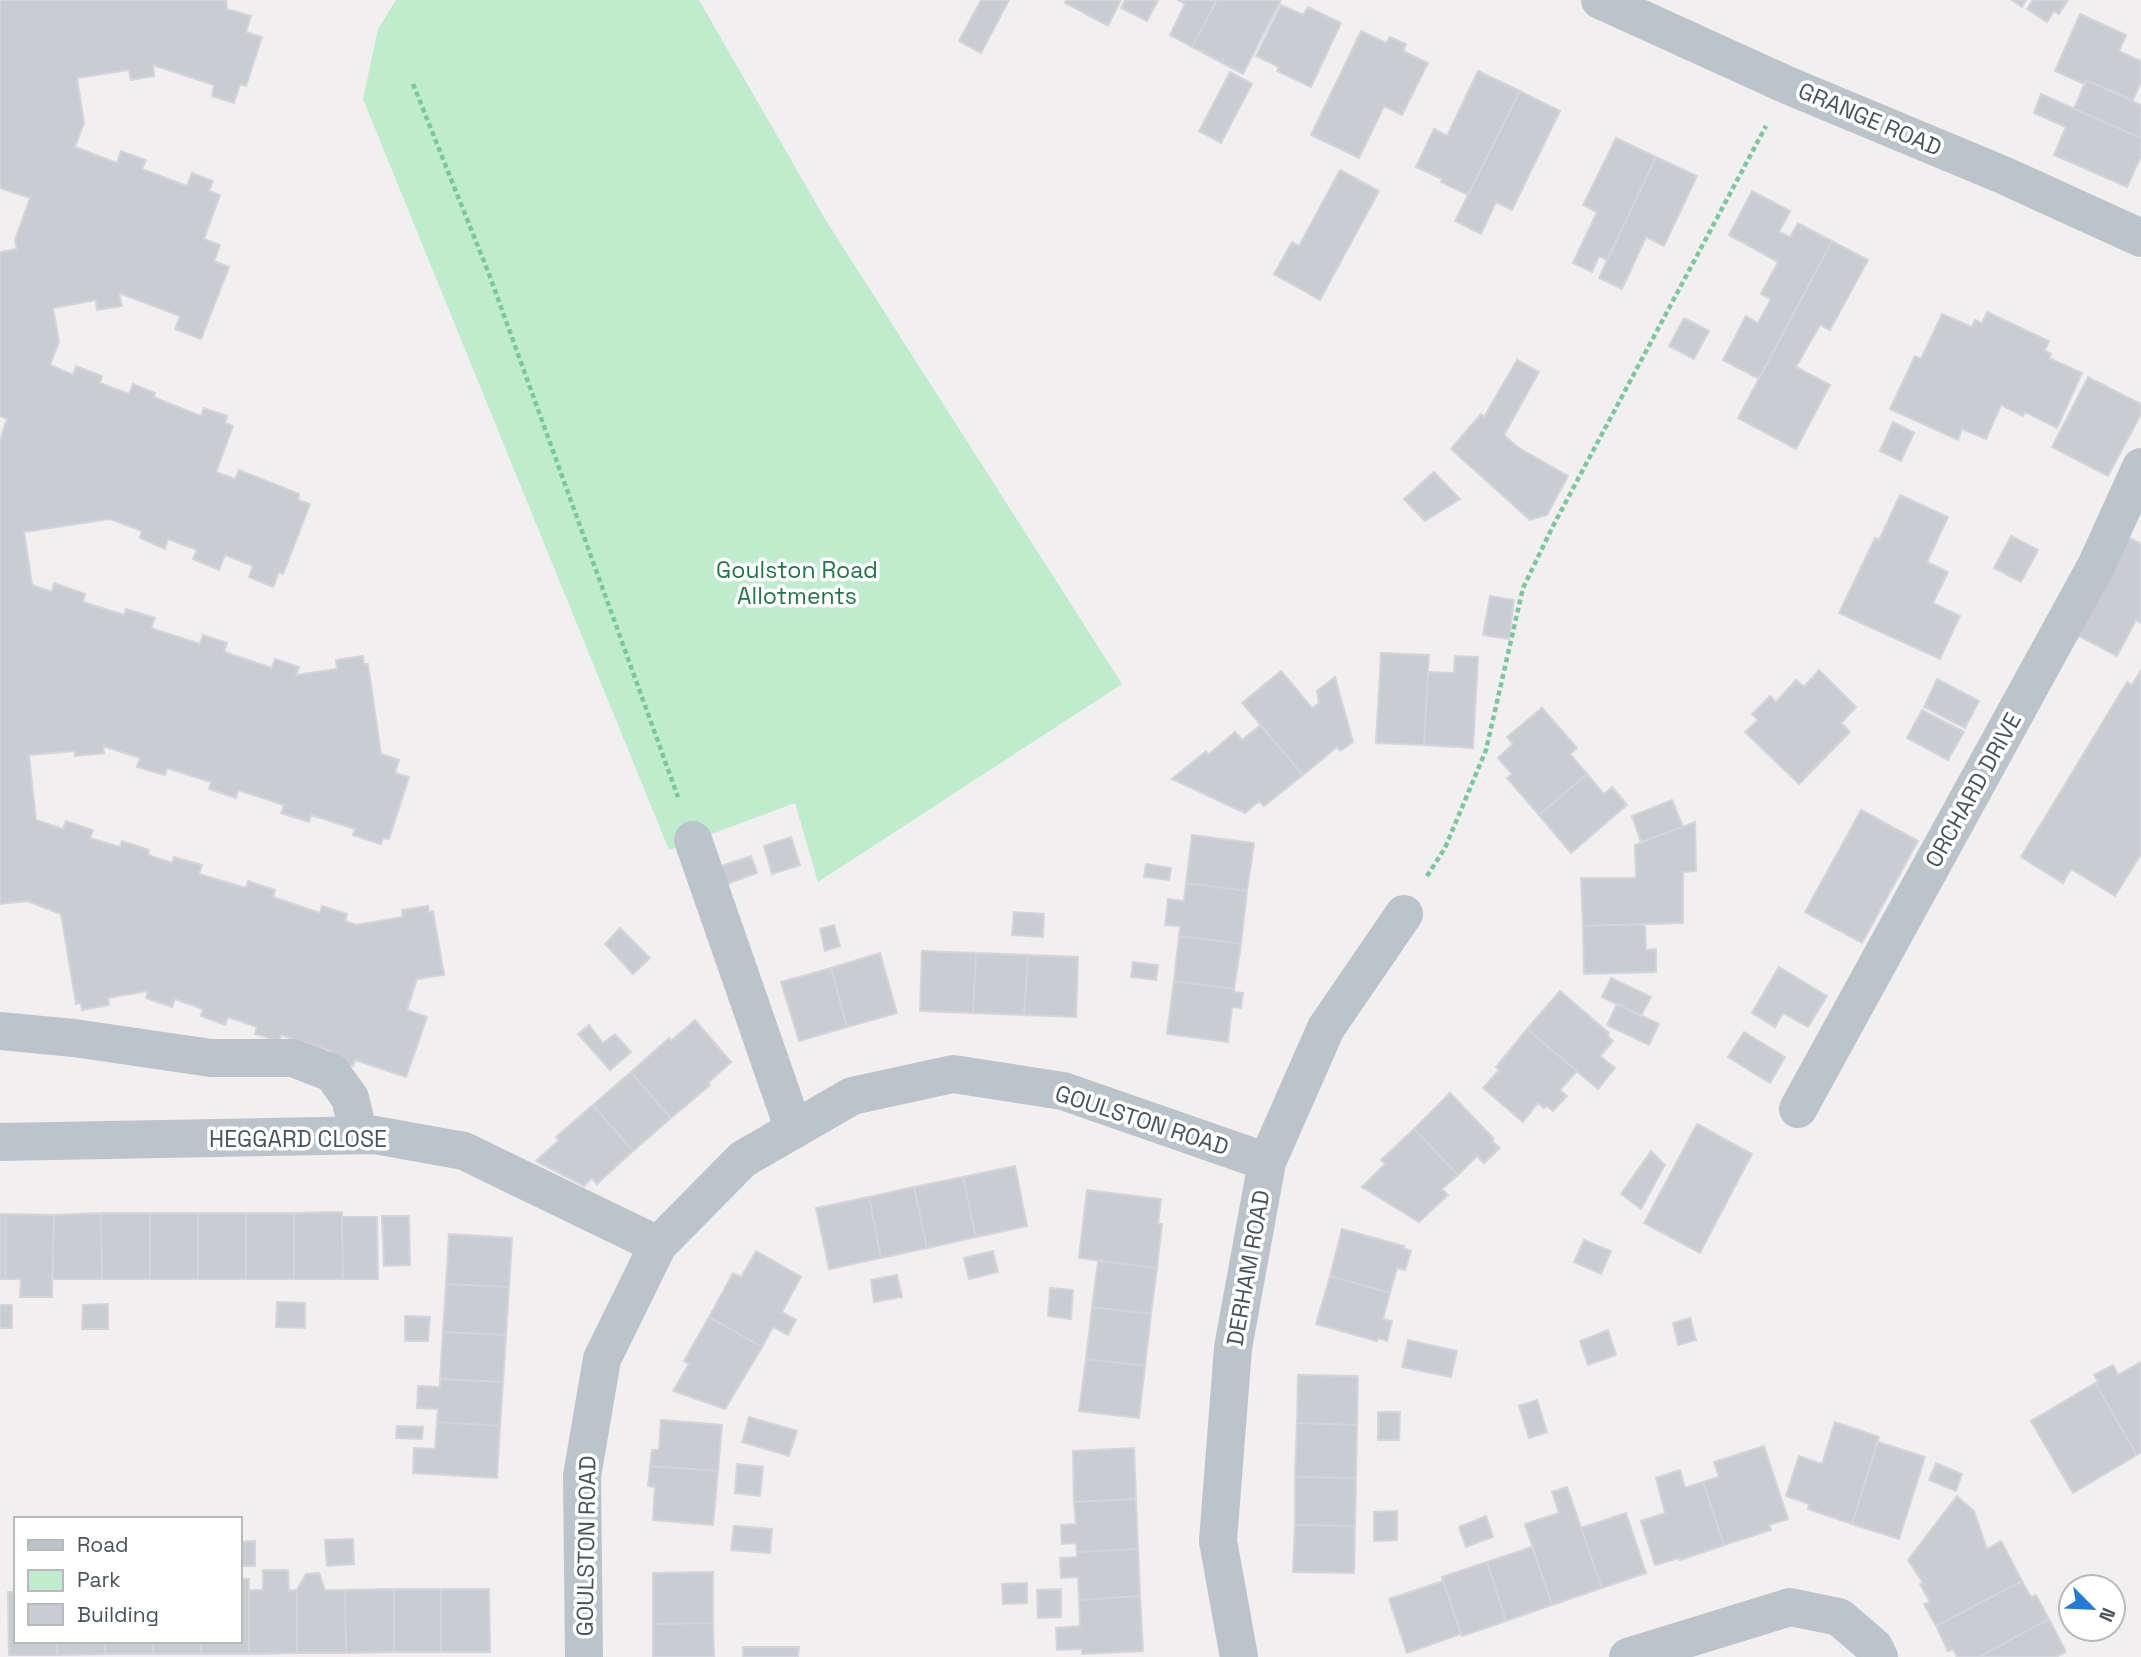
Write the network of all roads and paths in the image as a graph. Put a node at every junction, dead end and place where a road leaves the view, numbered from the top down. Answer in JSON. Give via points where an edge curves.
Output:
{"nodes":[{"id":1,"x":1600,"y":0,"type":"edge"},
{"id":2,"x":413,"y":84,"type":"dead end"},
{"id":3,"x":1787,"y":85,"type":"junction"},
{"id":4,"x":2141,"y":238,"type":"edge"},
{"id":5,"x":2141,"y":467,"type":"edge"},
{"id":6,"x":694,"y":841,"type":"joint"},
{"id":7,"x":1404,"y":914,"type":"joint"},
{"id":8,"x":0,"y":1031,"type":"edge"},
{"id":9,"x":1798,"y":1109,"type":"dead end"},
{"id":10,"x":794,"y":1130,"type":"junction"},
{"id":11,"x":359,"y":1135,"type":"junction"},
{"id":12,"x":0,"y":1142,"type":"edge"},
{"id":13,"x":1267,"y":1162,"type":"junction"},
{"id":14,"x":658,"y":1245,"type":"junction"},
{"id":15,"x":584,"y":1657,"type":"edge"},
{"id":16,"x":1239,"y":1657,"type":"edge"},
{"id":17,"x":1628,"y":1657,"type":"edge"},
{"id":18,"x":1879,"y":1657,"type":"edge"}],
"edges":[{"from":1,"to":3,"type":"street","name":"GRANGE ROAD"},
{"from":2,"to":6,"type":"path","via":[[489,274]]},
{"from":3,"to":4,"type":"street","name":"GRANGE ROAD"},
{"from":3,"to":7,"type":"path","via":[[1523,588],[1486,750],[1445,848]]},
{"from":5,"to":9,"type":"street","name":"ORCHARD DRIVE","via":[[2096,566]]},
{"from":6,"to":10,"type":"street"},
{"from":7,"to":13,"type":"street","name":"DERHAM ROAD","via":[[1326,1028]]},
{"from":8,"to":11,"type":"street","via":[[211,1058],[293,1058],[332,1073],[350,1098]]},
{"from":10,"to":13,"type":"street","name":"GOULSTON ROAD","via":[[852,1096],[953,1074],[1063,1091]]},
{"from":10,"to":14,"type":"street","name":"GOULSTON ROAD","via":[[743,1159]]},
{"from":11,"to":12,"type":"street","name":"HEGGARD CLOSE"},
{"from":11,"to":14,"type":"street","name":"HEGGARD CLOSE","via":[[464,1151]]},
{"from":13,"to":16,"type":"street","name":"DERHAM ROAD","via":[[1233,1348],[1218,1541]]},
{"from":14,"to":15,"type":"street","name":"GOULSTON ROAD","via":[[602,1359],[582,1476]]},
{"from":17,"to":18,"type":"street","via":[[1790,1607],[1839,1617],[1874,1647]]}]}
